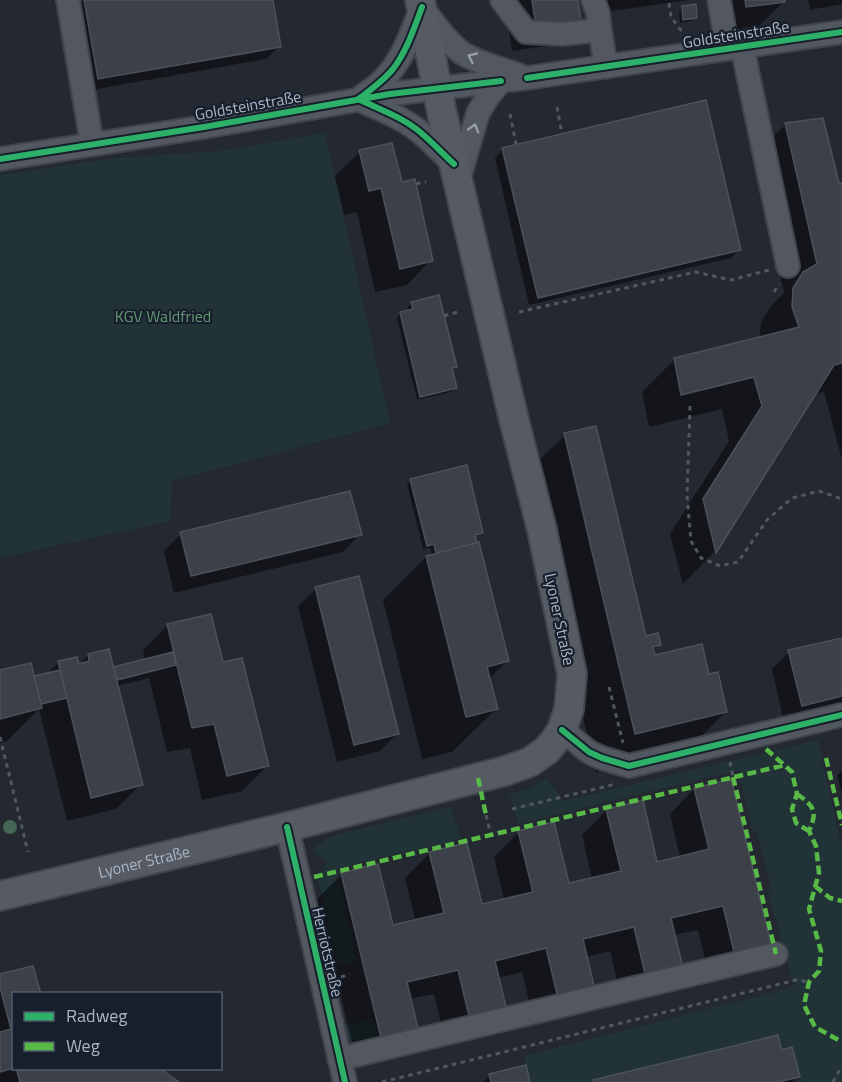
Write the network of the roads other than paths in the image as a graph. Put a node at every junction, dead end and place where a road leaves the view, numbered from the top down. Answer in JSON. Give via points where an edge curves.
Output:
{"nodes":[{"id":1,"x":68,"y":0,"type":"edge"},
{"id":2,"x":502,"y":0,"type":"edge"},
{"id":3,"x":593,"y":0,"type":"edge"},
{"id":4,"x":719,"y":0,"type":"edge"},
{"id":5,"x":421,"y":3,"type":"edge"},
{"id":6,"x":724,"y":28,"type":"dead end"},
{"id":7,"x":600,"y":30,"type":"junction"},
{"id":8,"x":842,"y":32,"type":"edge"},
{"id":9,"x":742,"y":46,"type":"junction"},
{"id":10,"x":606,"y":67,"type":"junction"},
{"id":11,"x":526,"y":78,"type":"junction"},
{"id":12,"x":501,"y":81,"type":"junction"},
{"id":13,"x":437,"y":88,"type":"junction"},
{"id":14,"x":358,"y":99,"type":"junction"},
{"id":15,"x":93,"y":144,"type":"junction"},
{"id":16,"x":0,"y":159,"type":"edge"},
{"id":17,"x":456,"y":173,"type":"junction"},
{"id":18,"x":788,"y":266,"type":"road end"},
{"id":19,"x":842,"y":715,"type":"edge"},
{"id":20,"x":562,"y":730,"type":"junction"},
{"id":21,"x":287,"y":827,"type":"junction"},
{"id":22,"x":0,"y":896,"type":"edge"},
{"id":23,"x":776,"y":954,"type":"dead end"},
{"id":24,"x":339,"y":1059,"type":"junction"},
{"id":25,"x":345,"y":1082,"type":"edge"}],
"edges":[{"from":1,"to":15,"type":"street"},
{"from":2,"to":7,"type":"street","via":[[525,32]]},
{"from":3,"to":7,"type":"street"},
{"from":4,"to":6,"type":"street"},
{"from":11,"to":5,"type":"street","one_way":true,"via":[[464,54],[448,41]]},
{"from":5,"to":13,"type":"main road","name":"Lyoner Straße"},
{"from":5,"to":14,"type":"street","via":[[404,53],[381,82]]},
{"from":7,"to":10,"type":"street"},
{"from":8,"to":9,"type":"street","name":"Goldsteinstraße"},
{"from":9,"to":10,"type":"street","name":"Goldsteinstraße"},
{"from":9,"to":18,"type":"street"},
{"from":10,"to":11,"type":"street","name":"Goldsteinstraße"},
{"from":11,"to":12,"type":"street","name":"Goldsteinstraße"},
{"from":12,"to":13,"type":"street","name":"Goldsteinstraße"},
{"from":17,"to":12,"type":"street","one_way":true,"via":[[478,113]]},
{"from":13,"to":14,"type":"street","name":"Goldsteinstraße"},
{"from":13,"to":17,"type":"main road","name":"Lyoner Straße"},
{"from":14,"to":15,"type":"street","name":"Goldsteinstraße"},
{"from":14,"to":17,"type":"street","via":[[413,127]]},
{"from":15,"to":16,"type":"street","name":"Goldsteinstraße"},
{"from":17,"to":20,"type":"main road","name":"Lyoner Straße","via":[[568,651],[572,674],[569,709]]},
{"from":19,"to":20,"type":"street","via":[[629,766],[589,752]]},
{"from":20,"to":21,"type":"main road","name":"Lyoner Straße","via":[[547,750],[530,762]]},
{"from":21,"to":22,"type":"main road","name":"Lyoner Straße"},
{"from":21,"to":24,"type":"street","name":"Herriotstraße"},
{"from":23,"to":24,"type":"street"},
{"from":24,"to":25,"type":"street","name":"Herriotstraße"}]}
